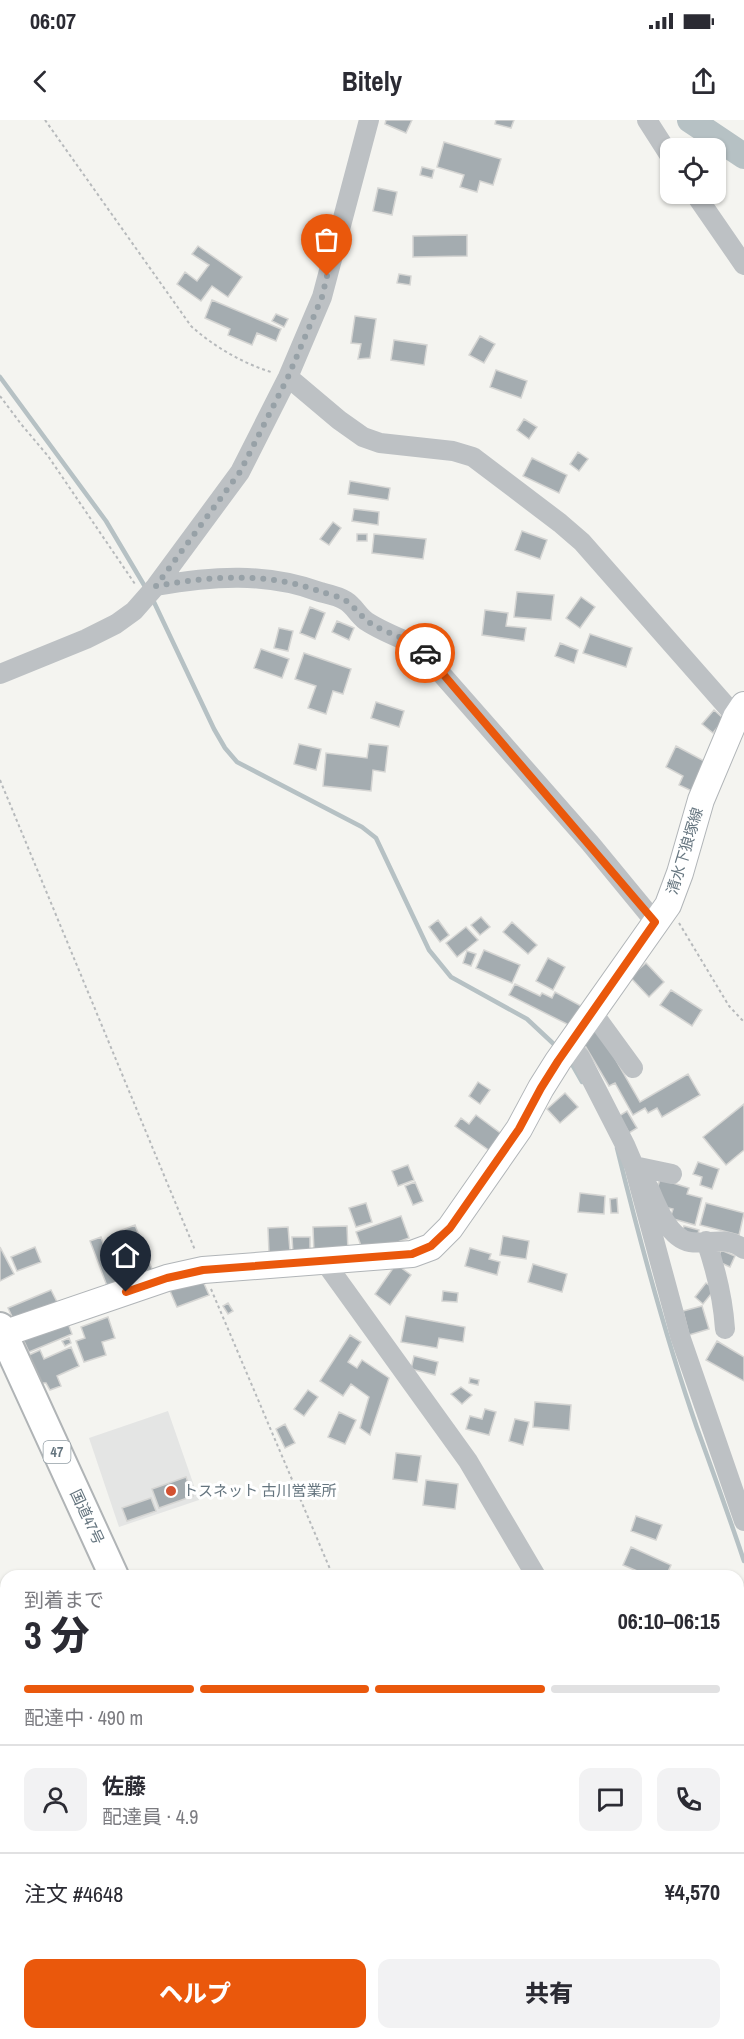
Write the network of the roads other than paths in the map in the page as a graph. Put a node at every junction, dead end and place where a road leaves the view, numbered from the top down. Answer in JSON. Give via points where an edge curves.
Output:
{"nodes":[{"id":1,"x":369,"y":120,"type":"edge"},
{"id":2,"x":647,"y":120,"type":"edge"},
{"id":3,"x":660,"y":140,"type":"edge"},
{"id":4,"x":702,"y":204,"type":"edge"},
{"id":5,"x":744,"y":265,"type":"edge"},
{"id":6,"x":288,"y":377,"type":"junction"},
{"id":7,"x":150,"y":593,"type":"junction"},
{"id":8,"x":0,"y":674,"type":"edge"},
{"id":9,"x":740,"y":711,"type":"edge"},
{"id":10,"x":661,"y":913,"type":"junction"},
{"id":11,"x":593,"y":1013,"type":"junction"},
{"id":12,"x":565,"y":1051,"type":"junction"},
{"id":13,"x":633,"y":1068,"type":"dead end"},
{"id":14,"x":634,"y":1166,"type":"junction"},
{"id":15,"x":672,"y":1174,"type":"dead end"},
{"id":16,"x":706,"y":1240,"type":"junction"},
{"id":17,"x":744,"y":1249,"type":"edge"},
{"id":18,"x":324,"y":1261,"type":"junction"},
{"id":19,"x":725,"y":1329,"type":"dead end"},
{"id":20,"x":2,"y":1330,"type":"edge"},
{"id":21,"x":744,"y":1521,"type":"edge"},
{"id":22,"x":111,"y":1570,"type":"edge"},
{"id":23,"x":532,"y":1570,"type":"edge"}],
"edges":[{"from":1,"to":6,"type":"street","via":[[322,297]]},
{"from":2,"to":3,"type":"street"},
{"from":4,"to":5,"type":"street"},
{"from":6,"to":7,"type":"street","via":[[240,472]]},
{"from":6,"to":9,"type":"street","via":[[363,437],[472,457],[582,542]]},
{"from":7,"to":8,"type":"street","via":[[116,624]]},
{"from":7,"to":10,"type":"street","via":[[192,579],[235,576],[274,579],[346,601],[364,620],[416,645],[552,800]]},
{"from":9,"to":10,"type":"main road","name":"清水下狼塚線","via":[[701,800],[680,873]]},
{"from":10,"to":11,"type":"main road","name":"清水下狼塚線"},
{"from":11,"to":12,"type":"main road","name":"清水下狼塚線"},
{"from":11,"to":13,"type":"street"},
{"from":12,"to":14,"type":"street","via":[[579,1057]]},
{"from":12,"to":18,"type":"main road","name":"清水下狼塚線","via":[[519,1129],[450,1228],[431,1246],[412,1254]]},
{"from":14,"to":15,"type":"street"},
{"from":14,"to":16,"type":"street","via":[[676,1235],[688,1242]]},
{"from":14,"to":21,"type":"street","via":[[680,1336]]},
{"from":16,"to":17,"type":"street","via":[[730,1242]]},
{"from":16,"to":19,"type":"street","via":[[718,1275]]},
{"from":18,"to":20,"type":"main road","name":"清水下狼塚線","via":[[203,1270]]},
{"from":18,"to":23,"type":"street","via":[[468,1461]]},
{"from":20,"to":22,"type":"highway","name":"国道47号","number":"47"}]}
